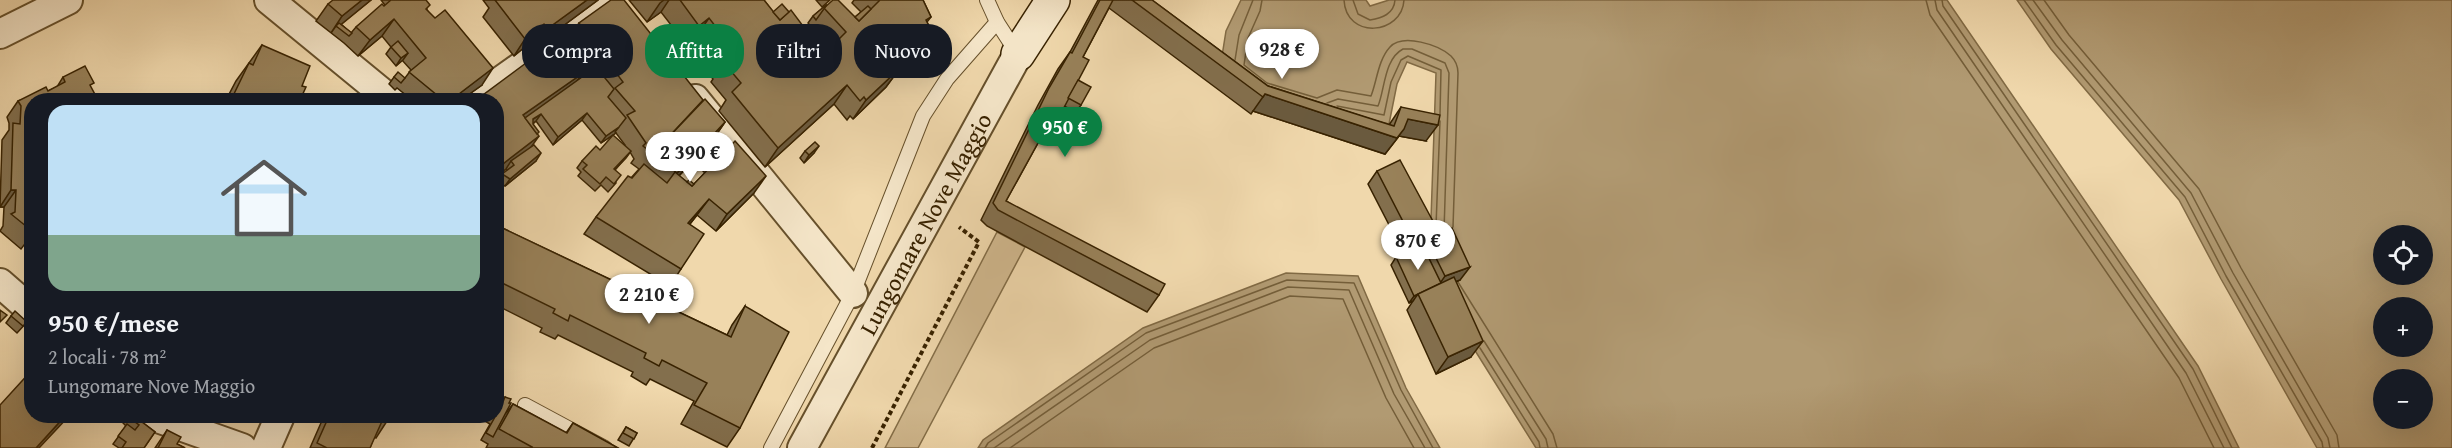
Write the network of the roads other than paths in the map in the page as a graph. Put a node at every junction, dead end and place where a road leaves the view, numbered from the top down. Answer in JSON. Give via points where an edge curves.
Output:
{"nodes":[{"id":1,"x":68,"y":0,"type":"edge"},
{"id":2,"x":269,"y":0,"type":"edge"},
{"id":3,"x":987,"y":0,"type":"edge"},
{"id":4,"x":1053,"y":0,"type":"edge"},
{"id":5,"x":622,"y":9,"type":"edge"},
{"id":6,"x":997,"y":22,"type":"junction"},
{"id":7,"x":0,"y":34,"type":"edge"},
{"id":8,"x":1018,"y":54,"type":"junction"},
{"id":9,"x":682,"y":82,"type":"edge"},
{"id":10,"x":382,"y":93,"type":"edge"},
{"id":11,"x":485,"y":93,"type":"edge"},
{"id":12,"x":0,"y":283,"type":"edge"},
{"id":13,"x":853,"y":292,"type":"junction"},
{"id":14,"x":24,"y":303,"type":"edge"},
{"id":15,"x":525,"y":405,"type":"dead end"},
{"id":16,"x":172,"y":423,"type":"edge"},
{"id":17,"x":277,"y":423,"type":"edge"},
{"id":18,"x":242,"y":448,"type":"edge"},
{"id":19,"x":266,"y":448,"type":"edge"},
{"id":20,"x":605,"y":448,"type":"edge"},
{"id":21,"x":771,"y":448,"type":"edge"},
{"id":22,"x":802,"y":448,"type":"edge"}],
"edges":[{"from":1,"to":7,"type":"street"},
{"from":2,"to":10,"type":"street"},
{"from":3,"to":6,"type":"lane"},
{"from":4,"to":8,"type":"street","name":"Lungomare Nove Maggio"},
{"from":5,"to":11,"type":"street"},
{"from":6,"to":8,"type":"lane"},
{"from":6,"to":13,"type":"lane","via":[[947,79],[923,116]]},
{"from":8,"to":22,"type":"street","name":"Lungomare Nove Maggio"},
{"from":9,"to":13,"type":"street"},
{"from":12,"to":14,"type":"street"},
{"from":13,"to":21,"type":"lane"},
{"from":15,"to":20,"type":"lane"},
{"from":16,"to":18,"type":"street"},
{"from":17,"to":19,"type":"street"}]}
